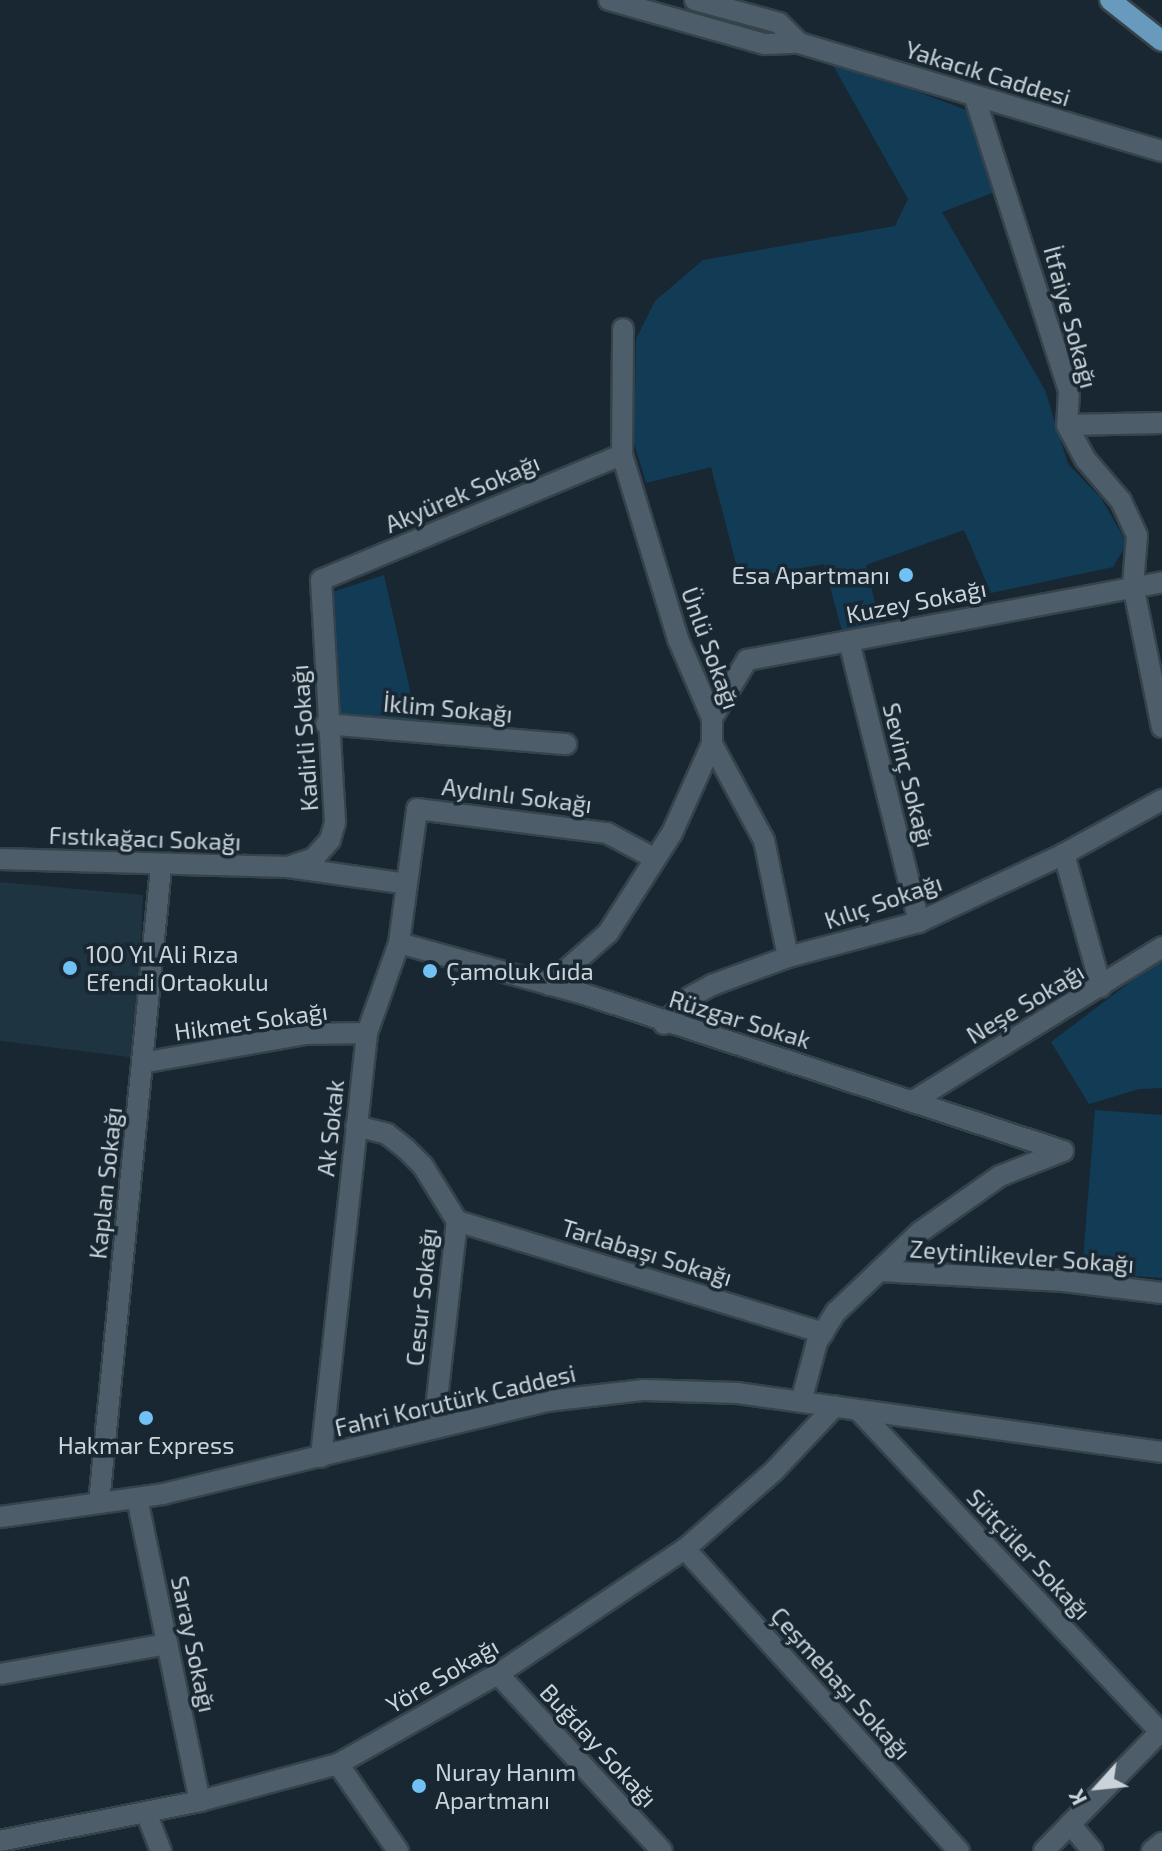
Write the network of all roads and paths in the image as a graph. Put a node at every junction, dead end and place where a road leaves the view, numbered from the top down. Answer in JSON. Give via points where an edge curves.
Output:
{"nodes":[{"id":1,"x":609,"y":0,"type":"edge"},
{"id":2,"x":695,"y":0,"type":"edge"},
{"id":3,"x":1110,"y":0,"type":"edge"},
{"id":4,"x":1162,"y":41,"type":"edge"},
{"id":5,"x":799,"y":43,"type":"junction"},
{"id":6,"x":975,"y":98,"type":"junction"},
{"id":7,"x":1162,"y":151,"type":"edge"},
{"id":8,"x":623,"y":329,"type":"dead end"},
{"id":9,"x":1162,"y":423,"type":"edge"},
{"id":10,"x":1067,"y":425,"type":"junction"},
{"id":11,"x":622,"y":455,"type":"junction"},
{"id":12,"x":321,"y":580,"type":"joint"},
{"id":13,"x":1162,"y":582,"type":"edge"},
{"id":14,"x":1133,"y":585,"type":"junction"},
{"id":15,"x":849,"y":641,"type":"junction"},
{"id":16,"x":712,"y":718,"type":"junction"},
{"id":17,"x":326,"y":724,"type":"junction"},
{"id":18,"x":1162,"y":727,"type":"edge"},
{"id":19,"x":566,"y":744,"type":"dead end"},
{"id":20,"x":712,"y":744,"type":"junction"},
{"id":21,"x":1162,"y":800,"type":"edge"},
{"id":22,"x":417,"y":809,"type":"joint"},
{"id":23,"x":1064,"y":854,"type":"junction"},
{"id":24,"x":652,"y":857,"type":"junction"},
{"id":25,"x":0,"y":859,"type":"edge"},
{"id":26,"x":161,"y":867,"type":"junction"},
{"id":27,"x":288,"y":867,"type":"junction"},
{"id":28,"x":407,"y":884,"type":"junction"},
{"id":29,"x":919,"y":922,"type":"junction"},
{"id":30,"x":399,"y":943,"type":"junction"},
{"id":31,"x":1162,"y":947,"type":"edge"},
{"id":32,"x":788,"y":957,"type":"junction"},
{"id":33,"x":549,"y":985,"type":"junction"},
{"id":34,"x":1101,"y":987,"type":"junction"},
{"id":35,"x":664,"y":1024,"type":"junction"},
{"id":36,"x":367,"y":1033,"type":"junction"},
{"id":37,"x":142,"y":1063,"type":"junction"},
{"id":38,"x":913,"y":1101,"type":"junction"},
{"id":39,"x":356,"y":1126,"type":"junction"},
{"id":40,"x":457,"y":1221,"type":"junction"},
{"id":41,"x":879,"y":1271,"type":"junction"},
{"id":42,"x":1162,"y":1293,"type":"edge"},
{"id":43,"x":823,"y":1333,"type":"junction"},
{"id":44,"x":801,"y":1402,"type":"junction"},
{"id":45,"x":835,"y":1406,"type":"junction"},
{"id":46,"x":860,"y":1412,"type":"junction"},
{"id":47,"x":434,"y":1426,"type":"junction"},
{"id":48,"x":1162,"y":1452,"type":"edge"},
{"id":49,"x":321,"y":1457,"type":"junction"},
{"id":50,"x":137,"y":1498,"type":"junction"},
{"id":51,"x":99,"y":1503,"type":"junction"},
{"id":52,"x":0,"y":1517,"type":"edge"},
{"id":53,"x":685,"y":1549,"type":"junction"},
{"id":54,"x":167,"y":1644,"type":"junction"},
{"id":55,"x":0,"y":1674,"type":"edge"},
{"id":56,"x":498,"y":1674,"type":"junction"},
{"id":57,"x":1161,"y":1731,"type":"edge"},
{"id":58,"x":338,"y":1764,"type":"junction"},
{"id":59,"x":200,"y":1801,"type":"junction"},
{"id":60,"x":146,"y":1812,"type":"junction"},
{"id":61,"x":1070,"y":1824,"type":"junction"},
{"id":62,"x":0,"y":1841,"type":"edge"},
{"id":63,"x":1162,"y":1843,"type":"edge"},
{"id":64,"x":161,"y":1851,"type":"edge"},
{"id":65,"x":398,"y":1851,"type":"edge"},
{"id":66,"x":662,"y":1851,"type":"edge"},
{"id":67,"x":959,"y":1851,"type":"edge"},
{"id":68,"x":1044,"y":1851,"type":"edge"},
{"id":69,"x":1093,"y":1851,"type":"edge"},
{"id":70,"x":1152,"y":1851,"type":"edge"}],
"edges":[{"from":1,"to":5,"type":"street","name":"Yakacık Caddesi","via":[[765,44]]},
{"from":2,"to":5,"type":"street","name":"Yakacık Caddesi","via":[[779,23]]},
{"from":3,"to":4,"type":"main road"},
{"from":5,"to":6,"type":"street","name":"Yakacık Caddesi"},
{"from":6,"to":7,"type":"street","name":"Yakacık Caddesi"},
{"from":6,"to":10,"type":"street","name":"İtfaiye Sokağı","via":[[1069,390]]},
{"from":8,"to":11,"type":"street","name":"Ünlü Sokağı"},
{"from":9,"to":10,"type":"street"},
{"from":10,"to":14,"type":"street","name":"İtfaiye Sokağı","via":[[1086,460],[1121,501],[1137,536]]},
{"from":11,"to":12,"type":"street","name":"Akyürek Sokağı"},
{"from":11,"to":16,"type":"street","name":"Ünlü Sokağı","via":[[678,639]]},
{"from":12,"to":17,"type":"street","name":"Kadirli Sokağı"},
{"from":13,"to":14,"type":"street","name":"Kuzey Sokağı"},
{"from":14,"to":15,"type":"street","name":"Kuzey Sokağı"},
{"from":14,"to":18,"type":"street","name":"İtfaiye Sokağı"},
{"from":15,"to":16,"type":"street","name":"Kuzey Sokağı","via":[[747,660]]},
{"from":15,"to":29,"type":"street","name":"Sevinç Sokağı"},
{"from":16,"to":20,"type":"street","name":"Ünlü Sokağı"},
{"from":17,"to":19,"type":"street","name":"İklim Sokağı"},
{"from":17,"to":27,"type":"street","name":"Kadirli Sokağı","via":[[335,822],[330,840],[314,858]]},
{"from":20,"to":24,"type":"street","name":"Ünlü Sokağı","via":[[672,833]]},
{"from":20,"to":32,"type":"street","via":[[764,840]]},
{"from":21,"to":23,"type":"street","name":"Kılıç Sokağı"},
{"from":22,"to":24,"type":"street","name":"Aydınlı Sokağı","via":[[607,833]]},
{"from":22,"to":28,"type":"street","name":"Ak Sokak"},
{"from":23,"to":29,"type":"street","name":"Kılıç Sokağı"},
{"from":23,"to":34,"type":"street"},
{"from":24,"to":33,"type":"street","name":"Ünlü Sokağı","via":[[608,933]]},
{"from":25,"to":26,"type":"street","name":"Fıstıkağacı Sokağı"},
{"from":26,"to":27,"type":"street","name":"Fıstıkağacı Sokağı"},
{"from":26,"to":37,"type":"street","name":"Kaplan Sokağı"},
{"from":27,"to":28,"type":"street","name":"Fıstıkağacı Sokağı"},
{"from":28,"to":30,"type":"street","name":"Ak Sokak"},
{"from":29,"to":32,"type":"street","name":"Kılıç Sokağı"},
{"from":30,"to":33,"type":"street","name":"Rüzgar Sokak"},
{"from":30,"to":36,"type":"street","name":"Ak Sokak"},
{"from":31,"to":34,"type":"street","name":"Neşe Sokağı"},
{"from":32,"to":35,"type":"street","name":"Kılıç Sokağı","via":[[712,985],[690,997]]},
{"from":33,"to":35,"type":"street","name":"Rüzgar Sokak"},
{"from":34,"to":38,"type":"street","name":"Neşe Sokağı"},
{"from":35,"to":38,"type":"street","name":"Rüzgar Sokak"},
{"from":36,"to":37,"type":"street","name":"Hikmet Sokağı","via":[[304,1034]]},
{"from":36,"to":39,"type":"street","name":"Ak Sokak"},
{"from":37,"to":51,"type":"street","name":"Kaplan Sokağı"},
{"from":38,"to":41,"type":"street","name":"Rüzgar Sokak","via":[[1063,1151],[1000,1176],[920,1232]]},
{"from":39,"to":40,"type":"street","name":"Cesur Sokağı","via":[[387,1134],[405,1148],[423,1166]]},
{"from":39,"to":49,"type":"street","name":"Ak Sokak"},
{"from":40,"to":43,"type":"street","name":"Tarlabaşı Sokağı"},
{"from":40,"to":47,"type":"street","name":"Cesur Sokağı"},
{"from":41,"to":42,"type":"street","name":"Zeytinlikevler Sokağı","via":[[1063,1281]]},
{"from":41,"to":43,"type":"street","via":[[836,1312]]},
{"from":43,"to":44,"type":"street"},
{"from":44,"to":45,"type":"street","name":"Fahri Korutürk Caddesi"},
{"from":44,"to":47,"type":"street","name":"Fahri Korutürk Caddesi","via":[[644,1390],[547,1401]]},
{"from":45,"to":46,"type":"street","name":"Fahri Korutürk Caddesi"},
{"from":45,"to":53,"type":"street","name":"Yöre Sokağı","via":[[774,1471]]},
{"from":46,"to":48,"type":"street","name":"Fahri Korutürk Caddesi"},
{"from":46,"to":57,"type":"street","name":"Sütçüler Sokağı"},
{"from":47,"to":49,"type":"street","name":"Fahri Korutürk Caddesi"},
{"from":49,"to":50,"type":"street","name":"Fahri Korutürk Caddesi"},
{"from":50,"to":51,"type":"street","name":"Fahri Korutürk Caddesi"},
{"from":50,"to":54,"type":"street","name":"Saray Sokağı"},
{"from":51,"to":52,"type":"street","name":"Fahri Korutürk Caddesi"},
{"from":53,"to":56,"type":"street","name":"Yöre Sokağı"},
{"from":53,"to":67,"type":"street","name":"Çeşmebaşı Sokağı"},
{"from":54,"to":55,"type":"street"},
{"from":54,"to":59,"type":"street","name":"Saray Sokağı"},
{"from":56,"to":58,"type":"street","name":"Yöre Sokağı"},
{"from":56,"to":66,"type":"street","name":"Buğday Sokağı"},
{"from":57,"to":61,"type":"street"},
{"from":58,"to":59,"type":"street","name":"Yöre Sokağı"},
{"from":58,"to":65,"type":"street"},
{"from":59,"to":60,"type":"street","name":"Yöre Sokağı"},
{"from":60,"to":62,"type":"street","name":"Yöre Sokağı"},
{"from":60,"to":64,"type":"street"},
{"from":61,"to":68,"type":"street"},
{"from":61,"to":69,"type":"street"},
{"from":63,"to":70,"type":"street"}]}
